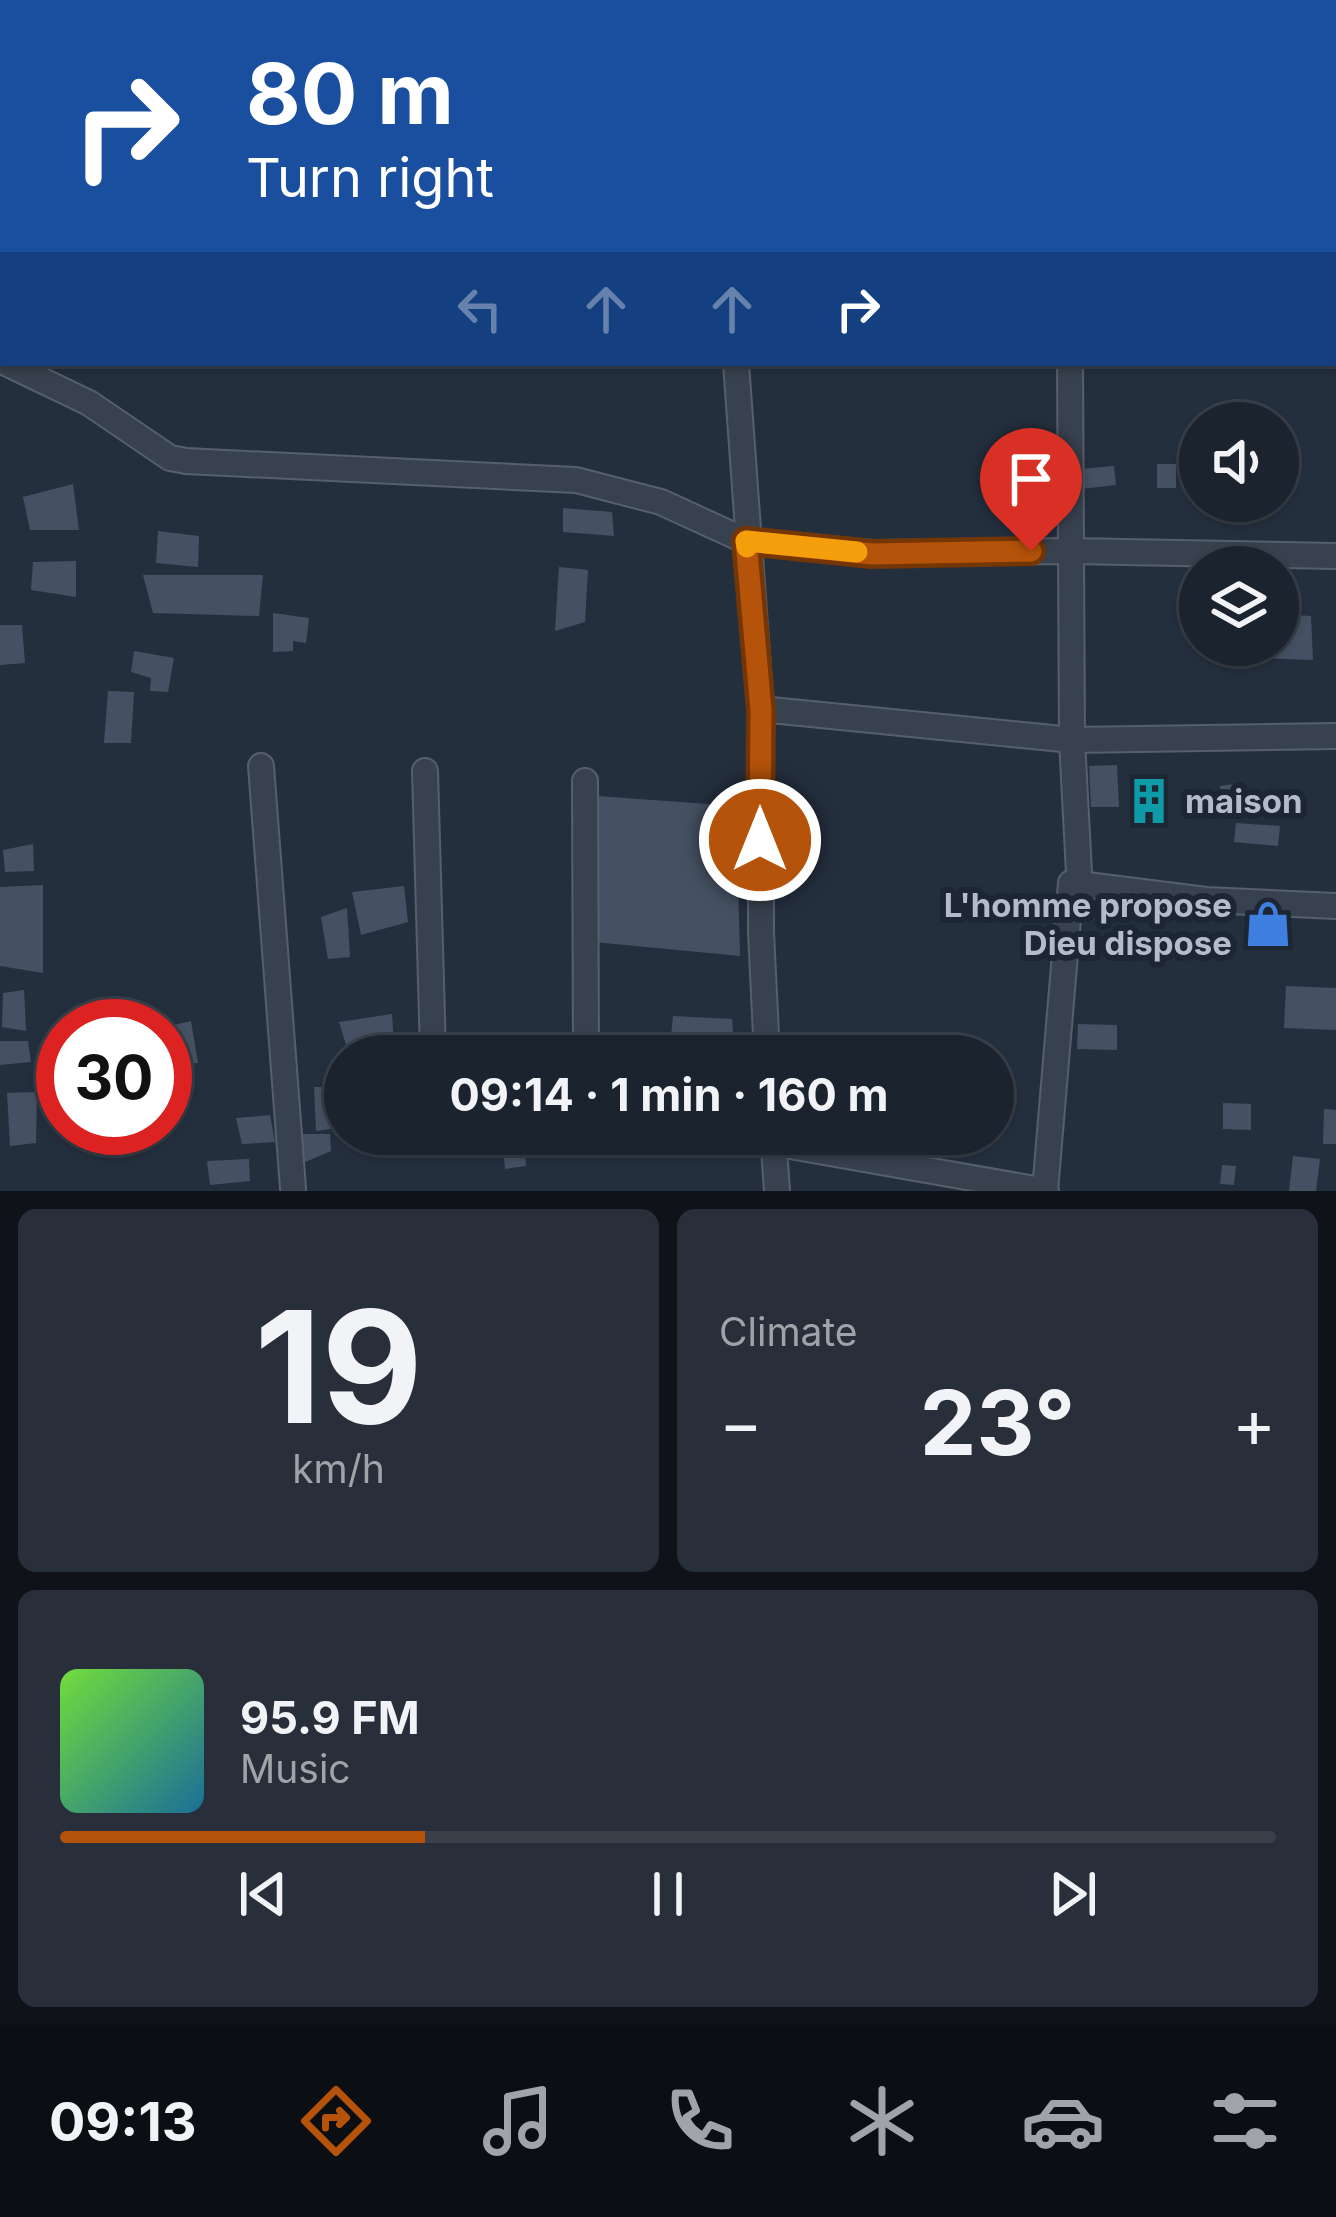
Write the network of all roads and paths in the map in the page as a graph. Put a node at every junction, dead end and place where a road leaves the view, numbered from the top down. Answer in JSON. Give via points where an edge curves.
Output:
{"nodes":[{"id":1,"x":11,"y":366,"type":"edge"},
{"id":2,"x":736,"y":366,"type":"edge"},
{"id":3,"x":1070,"y":366,"type":"edge"},
{"id":4,"x":746,"y":541,"type":"junction"},
{"id":5,"x":1071,"y":551,"type":"junction"},
{"id":6,"x":1336,"y":556,"type":"edge"},
{"id":7,"x":761,"y":710,"type":"junction"},
{"id":8,"x":1336,"y":736,"type":"edge"},
{"id":9,"x":1072,"y":740,"type":"junction"},
{"id":10,"x":261,"y":766,"type":"dead end"},
{"id":11,"x":425,"y":771,"type":"dead end"},
{"id":12,"x":585,"y":781,"type":"dead end"},
{"id":13,"x":1079,"y":873,"type":"dead end"},
{"id":14,"x":1336,"y":906,"type":"edge"},
{"id":15,"x":433,"y":1035,"type":"edge"},
{"id":16,"x":586,"y":1035,"type":"edge"},
{"id":17,"x":766,"y":1035,"type":"edge"},
{"id":18,"x":774,"y":1155,"type":"edge"},
{"id":19,"x":860,"y":1155,"type":"edge"},
{"id":20,"x":293,"y":1188,"type":"dead end"},
{"id":21,"x":777,"y":1191,"type":"edge"},
{"id":22,"x":1045,"y":1191,"type":"edge"}],
"edges":[{"from":1,"to":4,"type":"street","via":[[89,403],[170,458],[576,480],[661,502]]},
{"from":2,"to":4,"type":"street"},
{"from":3,"to":5,"type":"street"},
{"from":4,"to":5,"type":"street","via":[[872,554]]},
{"from":4,"to":7,"type":"street"},
{"from":5,"to":6,"type":"street"},
{"from":5,"to":9,"type":"street"},
{"from":7,"to":9,"type":"street"},
{"from":7,"to":17,"type":"street"},
{"from":8,"to":9,"type":"street"},
{"from":9,"to":13,"type":"street"},
{"from":10,"to":20,"type":"street"},
{"from":11,"to":15,"type":"street"},
{"from":12,"to":16,"type":"street"},
{"from":14,"to":22,"type":"street","via":[[1071,884]]},
{"from":18,"to":21,"type":"street"},
{"from":19,"to":22,"type":"street"}]}
